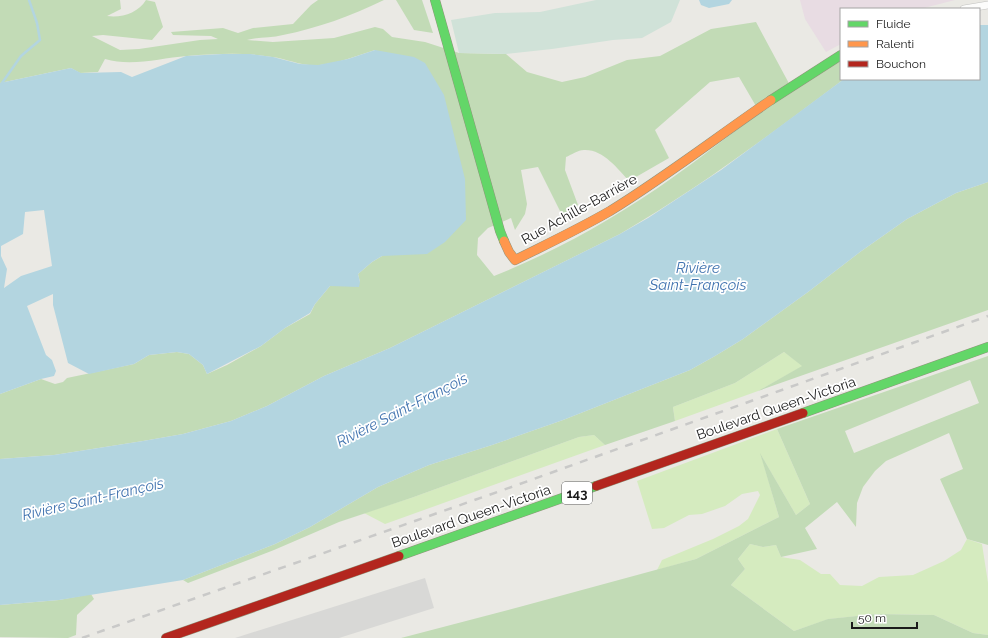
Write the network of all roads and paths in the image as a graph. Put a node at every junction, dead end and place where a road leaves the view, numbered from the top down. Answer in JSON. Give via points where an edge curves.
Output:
{"nodes":[{"id":1,"x":436,"y":0,"type":"edge"},
{"id":2,"x":988,"y":5,"type":"edge"},
{"id":3,"x":970,"y":8,"type":"edge"},
{"id":4,"x":840,"y":56,"type":"edge"},
{"id":5,"x":988,"y":347,"type":"edge"},
{"id":6,"x":166,"y":638,"type":"edge"}],
"edges":[{"from":1,"to":4,"type":"main road","name":"Rue Achille-Barrière","via":[[500,231],[515,260],[621,204]]},
{"from":2,"to":3,"type":"street"},
{"from":5,"to":6,"type":"main road","name":"Boulevard Queen-Victoria","number":"143"}]}
